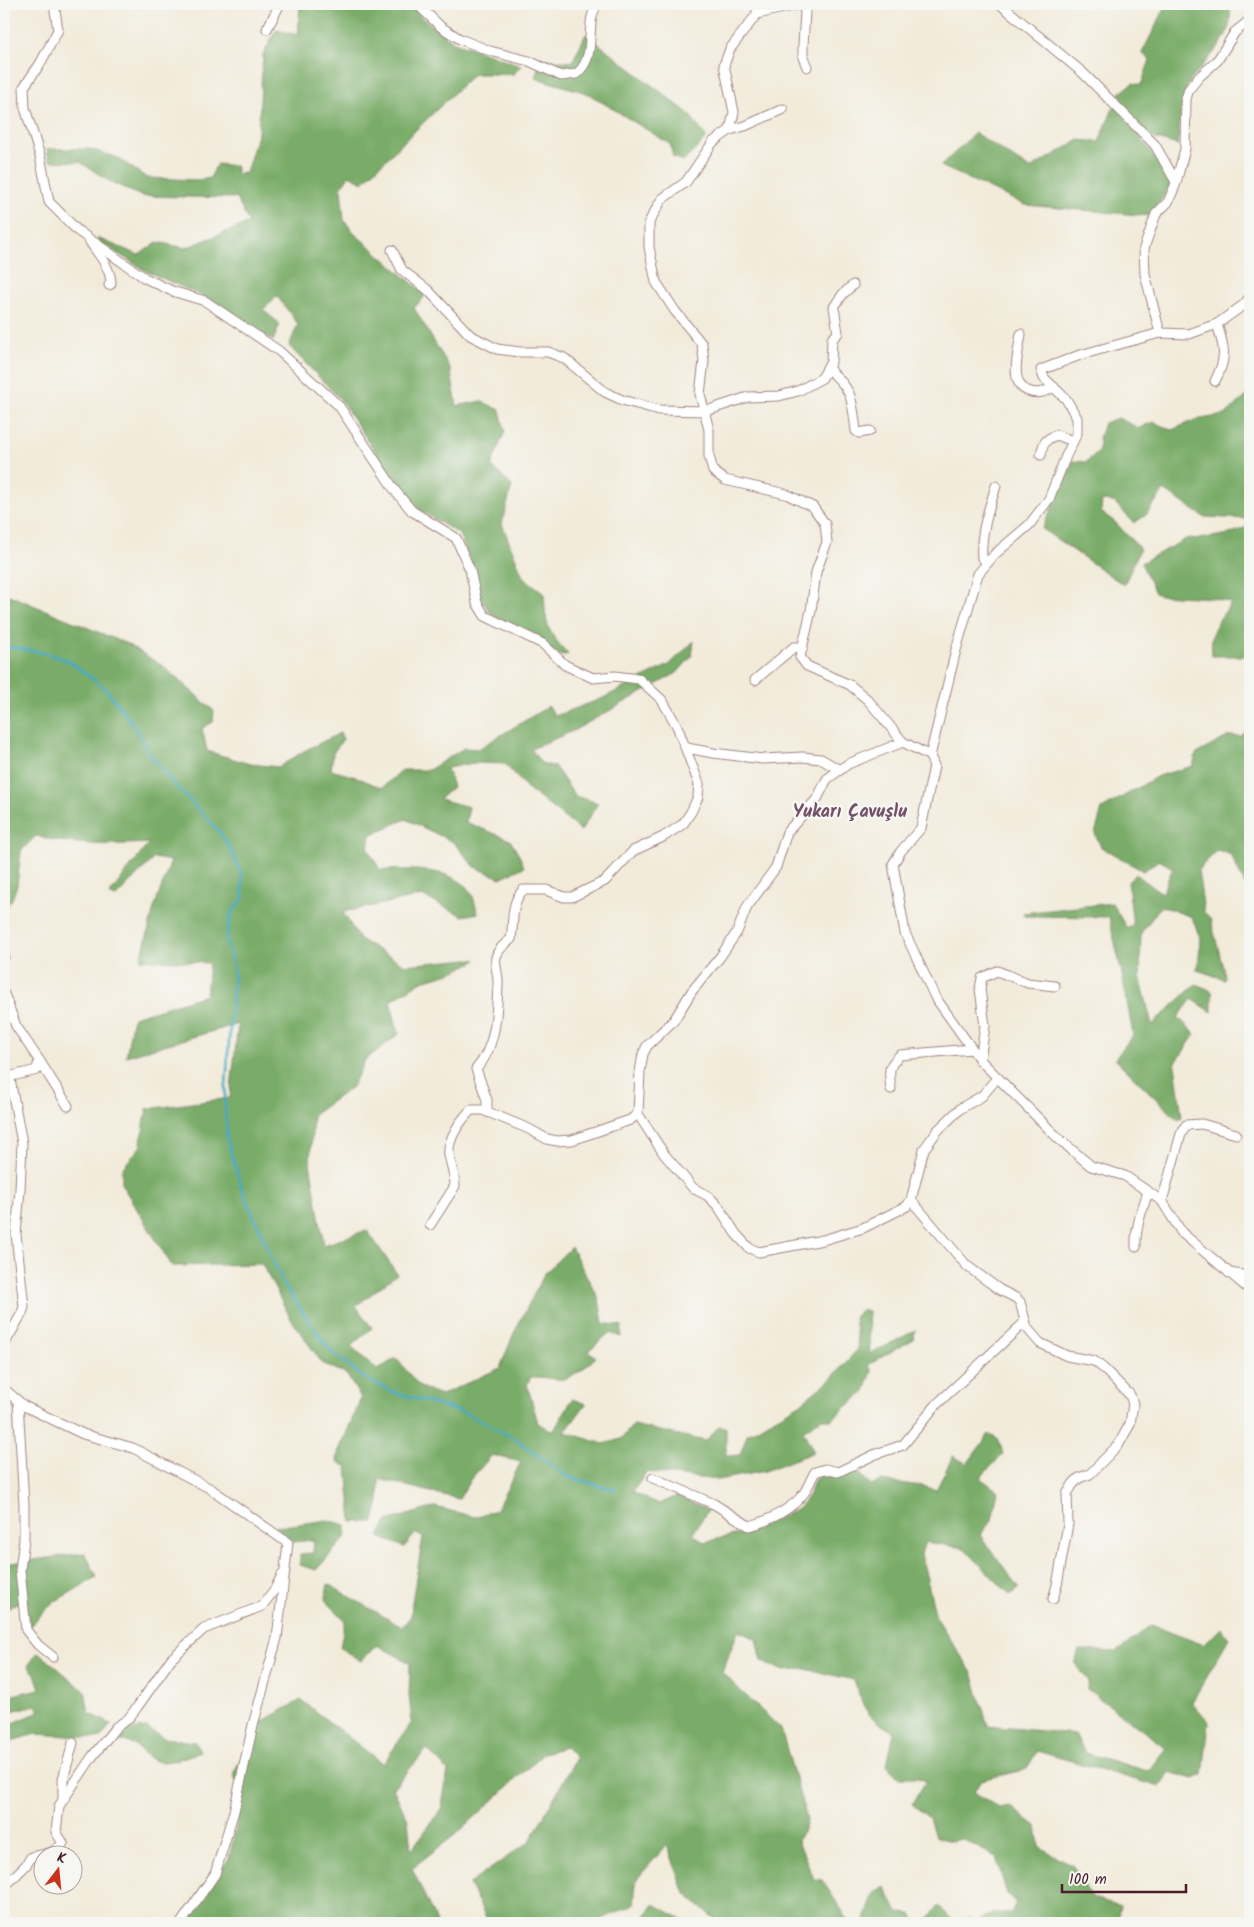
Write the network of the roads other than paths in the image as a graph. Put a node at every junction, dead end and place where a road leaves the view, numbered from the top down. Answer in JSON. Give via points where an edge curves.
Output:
{"nodes":[{"id":1,"x":54,"y":4,"type":"edge"},
{"id":2,"x":280,"y":4,"type":"edge"},
{"id":3,"x":417,"y":4,"type":"edge"},
{"id":4,"x":598,"y":4,"type":"edge"},
{"id":5,"x":757,"y":4,"type":"edge"},
{"id":6,"x":801,"y":4,"type":"edge"},
{"id":7,"x":1000,"y":4,"type":"edge"},
{"id":8,"x":757,"y":14,"type":"junction"},
{"id":9,"x":1250,"y":20,"type":"edge"},
{"id":10,"x":267,"y":29,"type":"dead end"},
{"id":11,"x":807,"y":67,"type":"dead end"},
{"id":12,"x":783,"y":110,"type":"dead end"},
{"id":13,"x":730,"y":130,"type":"junction"},
{"id":14,"x":1176,"y":182,"type":"junction"},
{"id":15,"x":87,"y":238,"type":"junction"},
{"id":16,"x":392,"y":250,"type":"dead end"},
{"id":17,"x":109,"y":285,"type":"dead end"},
{"id":18,"x":853,"y":285,"type":"dead end"},
{"id":19,"x":1250,"y":296,"type":"edge"},
{"id":20,"x":1217,"y":324,"type":"junction"},
{"id":21,"x":1160,"y":333,"type":"junction"},
{"id":22,"x":1021,"y":334,"type":"dead end"},
{"id":23,"x":828,"y":368,"type":"junction"},
{"id":24,"x":1215,"y":381,"type":"dead end"},
{"id":25,"x":1054,"y":387,"type":"junction"},
{"id":26,"x":706,"y":411,"type":"junction"},
{"id":27,"x":870,"y":432,"type":"dead end"},
{"id":28,"x":1073,"y":441,"type":"junction"},
{"id":29,"x":1041,"y":455,"type":"dead end"},
{"id":30,"x":996,"y":486,"type":"dead end"},
{"id":31,"x":988,"y":562,"type":"junction"},
{"id":32,"x":803,"y":647,"type":"junction"},
{"id":33,"x":755,"y":680,"type":"dead end"},
{"id":34,"x":903,"y":742,"type":"junction"},
{"id":35,"x":687,"y":748,"type":"junction"},
{"id":36,"x":930,"y":756,"type":"junction"},
{"id":37,"x":840,"y":770,"type":"junction"},
{"id":38,"x":4,"y":942,"type":"edge"},
{"id":39,"x":4,"y":957,"type":"edge"},
{"id":40,"x":1055,"y":986,"type":"dead end"},
{"id":41,"x":4,"y":994,"type":"edge"},
{"id":42,"x":972,"y":1049,"type":"junction"},
{"id":43,"x":39,"y":1060,"type":"junction"},
{"id":44,"x":980,"y":1060,"type":"junction"},
{"id":45,"x":7,"y":1078,"type":"edge"},
{"id":46,"x":997,"y":1078,"type":"junction"},
{"id":47,"x":891,"y":1089,"type":"dead end"},
{"id":48,"x":68,"y":1106,"type":"dead end"},
{"id":49,"x":487,"y":1112,"type":"junction"},
{"id":50,"x":638,"y":1114,"type":"junction"},
{"id":51,"x":1236,"y":1134,"type":"dead end"},
{"id":52,"x":1148,"y":1192,"type":"junction"},
{"id":53,"x":911,"y":1200,"type":"junction"},
{"id":54,"x":1162,"y":1202,"type":"junction"},
{"id":55,"x":430,"y":1225,"type":"dead end"},
{"id":56,"x":1136,"y":1247,"type":"dead end"},
{"id":57,"x":1229,"y":1273,"type":"junction"},
{"id":58,"x":1250,"y":1278,"type":"edge"},
{"id":59,"x":1249,"y":1289,"type":"edge"},
{"id":60,"x":1025,"y":1322,"type":"junction"},
{"id":61,"x":4,"y":1345,"type":"edge"},
{"id":62,"x":4,"y":1389,"type":"edge"},
{"id":63,"x":18,"y":1401,"type":"junction"},
{"id":64,"x":653,"y":1478,"type":"dead end"},
{"id":65,"x":286,"y":1565,"type":"junction"},
{"id":66,"x":1053,"y":1599,"type":"dead end"},
{"id":67,"x":54,"y":1657,"type":"dead end"},
{"id":68,"x":73,"y":1743,"type":"dead end"},
{"id":69,"x":64,"y":1800,"type":"junction"},
{"id":70,"x":4,"y":1887,"type":"edge"},
{"id":71,"x":181,"y":1923,"type":"edge"}],
"edges":[{"from":1,"to":15,"type":"street","via":[[58,30],[24,87],[25,108],[40,156],[49,202]]},
{"from":2,"to":10,"type":"street"},
{"from":3,"to":4,"type":"street","via":[[441,27],[460,39],[561,76],[576,74],[584,65],[590,45],[593,10]]},
{"from":5,"to":8,"type":"street"},
{"from":6,"to":8,"type":"street"},
{"from":6,"to":11,"type":"street","via":[[805,11],[803,58]]},
{"from":7,"to":14,"type":"street","via":[[1083,73],[1155,145]]},
{"from":8,"to":13,"type":"street","via":[[730,49],[724,65],[734,112]]},
{"from":9,"to":14,"type":"street","via":[[1235,32],[1217,61],[1189,89],[1185,149]]},
{"from":12,"to":13,"type":"street"},
{"from":13,"to":26,"type":"street","via":[[713,142],[686,182],[662,199],[649,222],[649,246],[656,282],[702,344],[704,361],[700,394]]},
{"from":14,"to":21,"type":"street","via":[[1168,202],[1156,214],[1144,248],[1145,274]]},
{"from":15,"to":17,"type":"street","via":[[107,268],[111,278]]},
{"from":15,"to":35,"type":"street","via":[[145,278],[204,301],[279,351],[339,406],[412,511],[456,538],[470,570],[477,603],[485,616],[543,644],[565,666],[593,678],[639,679],[662,700]]},
{"from":16,"to":26,"type":"street","via":[[402,270],[428,290],[470,335],[497,349],[548,352],[564,358],[605,392],[622,400],[659,410]]},
{"from":18,"to":23,"type":"street","via":[[834,308],[838,333],[832,339],[832,362]]},
{"from":19,"to":20,"type":"street","via":[[1245,304]]},
{"from":20,"to":21,"type":"street","via":[[1189,334]]},
{"from":20,"to":24,"type":"street","via":[[1224,358]]},
{"from":21,"to":25,"type":"street","via":[[1080,355],[1041,370]]},
{"from":22,"to":25,"type":"street","via":[[1018,384],[1034,394]]},
{"from":23,"to":26,"type":"street","via":[[822,378],[798,391],[779,396],[748,397]]},
{"from":23,"to":27,"type":"street","via":[[849,391],[856,430],[859,433]]},
{"from":25,"to":28,"type":"street","via":[[1066,399],[1076,418],[1077,433]]},
{"from":26,"to":32,"type":"street","via":[[709,456],[714,471],[725,480],[786,494],[813,507],[825,524],[828,542],[816,572]]},
{"from":28,"to":29,"type":"street","via":[[1057,435],[1047,439]]},
{"from":28,"to":31,"type":"street","via":[[1049,499],[1029,525]]},
{"from":30,"to":31,"type":"street","via":[[981,547],[982,558]]},
{"from":31,"to":36,"type":"street","via":[[975,583]]},
{"from":32,"to":33,"type":"street","via":[[794,647]]},
{"from":32,"to":34,"type":"street","via":[[800,657],[807,666],[850,685],[868,700]]},
{"from":34,"to":36,"type":"street"},
{"from":34,"to":37,"type":"street"},
{"from":35,"to":37,"type":"street","via":[[763,759],[822,759]]},
{"from":35,"to":49,"type":"street","via":[[699,784],[698,797],[683,824],[632,851],[606,881],[572,897],[546,890],[523,890],[517,896],[511,939],[496,955],[498,981],[493,1035],[483,1062],[476,1069],[487,1100]]},
{"from":36,"to":42,"type":"street","via":[[934,766],[921,828],[894,864],[898,896],[905,933],[935,997]]},
{"from":37,"to":50,"type":"street","via":[[827,779],[817,799],[787,832],[776,867],[748,907],[737,932],[720,957],[692,991],[674,1020],[647,1046],[641,1063]]},
{"from":38,"to":39,"type":"street"},
{"from":40,"to":44,"type":"street","via":[[1028,983],[996,971],[982,978],[980,989],[985,1026]]},
{"from":41,"to":43,"type":"street","via":[[16,1026]]},
{"from":42,"to":44,"type":"street"},
{"from":42,"to":47,"type":"street","via":[[900,1055],[889,1070]]},
{"from":43,"to":45,"type":"street","via":[[37,1070]]},
{"from":43,"to":48,"type":"street"},
{"from":44,"to":46,"type":"street"},
{"from":45,"to":61,"type":"street","via":[[22,1143],[16,1234],[24,1307]]},
{"from":46,"to":52,"type":"street","via":[[1091,1166],[1125,1176]]},
{"from":46,"to":53,"type":"street","via":[[982,1096],[962,1108],[938,1130],[924,1149]]},
{"from":49,"to":50,"type":"street","via":[[557,1141],[572,1140],[630,1120]]},
{"from":49,"to":55,"type":"street","via":[[472,1110],[454,1134],[449,1152],[454,1186]]},
{"from":50,"to":53,"type":"street","via":[[664,1154],[693,1188],[708,1196],[736,1234],[749,1248],[759,1252],[823,1240],[863,1228],[907,1206]]},
{"from":51,"to":54,"type":"street","via":[[1202,1124],[1186,1124]]},
{"from":52,"to":54,"type":"street"},
{"from":52,"to":56,"type":"street","via":[[1137,1229]]},
{"from":53,"to":60,"type":"street","via":[[967,1266],[1020,1302]]},
{"from":54,"to":57,"type":"street","via":[[1182,1233]]},
{"from":57,"to":58,"type":"street"},
{"from":57,"to":59,"type":"street"},
{"from":60,"to":64,"type":"street","via":[[937,1404],[903,1445],[838,1472],[815,1472],[803,1494],[788,1508],[760,1524],[749,1526],[714,1504]]},
{"from":60,"to":66,"type":"street","via":[[1040,1343],[1067,1356],[1094,1361],[1130,1395],[1133,1404],[1130,1424],[1118,1444],[1090,1474],[1079,1478],[1067,1494],[1068,1524]]},
{"from":62,"to":63,"type":"street"},
{"from":63,"to":65,"type":"street","via":[[83,1434],[133,1448],[212,1489],[288,1543]]},
{"from":63,"to":67,"type":"street","via":[[24,1505],[20,1570],[26,1630]]},
{"from":65,"to":69,"type":"street","via":[[276,1590],[262,1606],[204,1630],[171,1659],[128,1719],[116,1727],[92,1757]]},
{"from":65,"to":71,"type":"street","via":[[277,1638],[234,1811],[215,1874]]},
{"from":68,"to":69,"type":"street","via":[[63,1779]]},
{"from":69,"to":70,"type":"street","via":[[59,1806],[56,1825],[56,1832],[63,1843],[59,1849],[31,1857]]}]}
